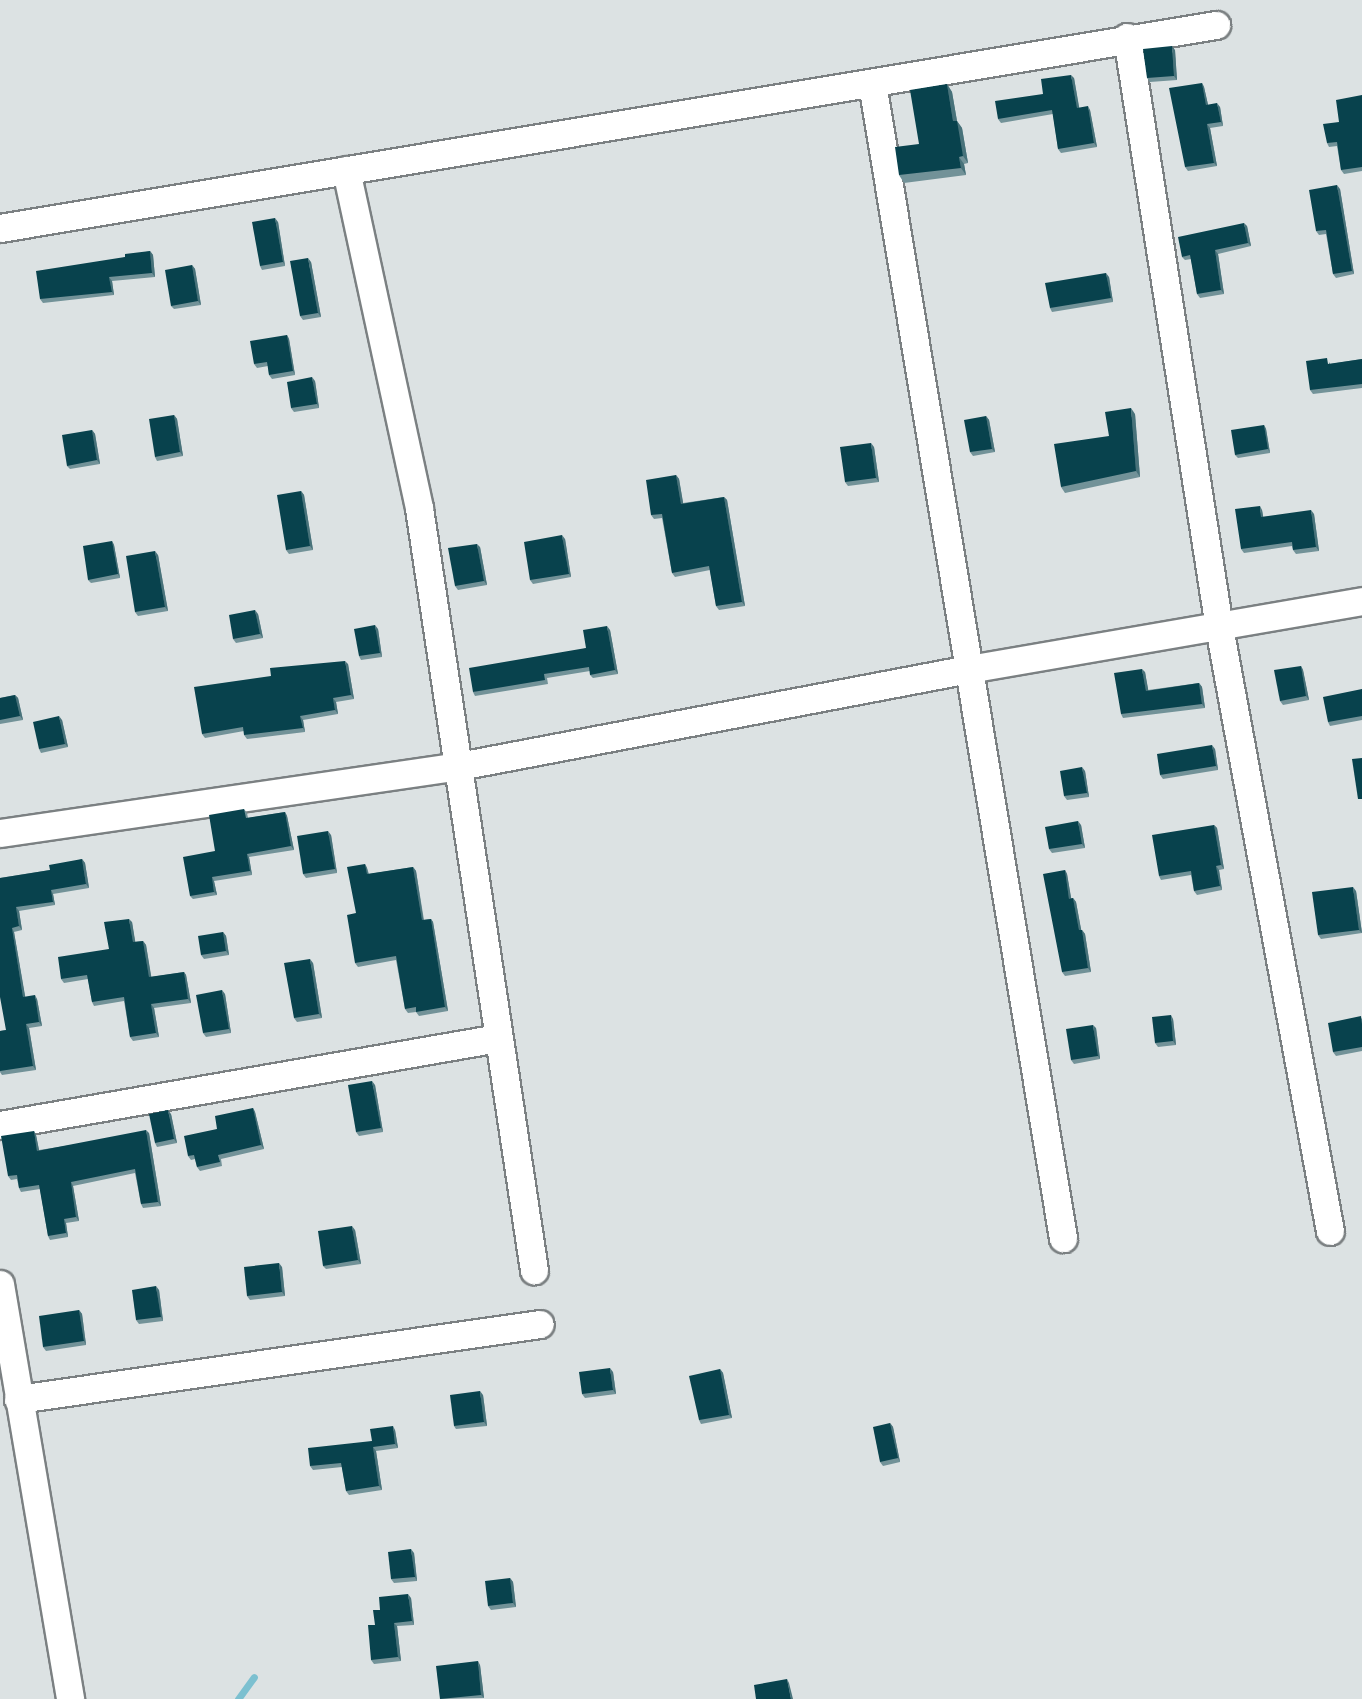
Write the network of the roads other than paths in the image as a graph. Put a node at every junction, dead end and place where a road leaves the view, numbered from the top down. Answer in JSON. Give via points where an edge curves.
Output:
{"nodes":[{"id":1,"x":1216,"y":25,"type":"dead end"},
{"id":2,"x":1127,"y":37,"type":"junction"},
{"id":3,"x":872,"y":83,"type":"junction"},
{"id":4,"x":346,"y":170,"type":"junction"},
{"id":5,"x":0,"y":228,"type":"edge"},
{"id":6,"x":1362,"y":601,"type":"edge"},
{"id":7,"x":1219,"y":627,"type":"junction"},
{"id":8,"x":969,"y":669,"type":"junction"},
{"id":9,"x":459,"y":766,"type":"junction"},
{"id":10,"x":0,"y":833,"type":"edge"},
{"id":11,"x":498,"y":1038,"type":"junction"},
{"id":12,"x":0,"y":1125,"type":"edge"},
{"id":13,"x":1330,"y":1231,"type":"dead end"},
{"id":14,"x":1063,"y":1238,"type":"dead end"},
{"id":15,"x":534,"y":1270,"type":"dead end"},
{"id":16,"x":0,"y":1284,"type":"edge"},
{"id":17,"x":540,"y":1324,"type":"dead end"},
{"id":18,"x":18,"y":1399,"type":"junction"},
{"id":19,"x":70,"y":1699,"type":"edge"}],
"edges":[{"from":1,"to":2,"type":"street"},
{"from":2,"to":3,"type":"street"},
{"from":2,"to":7,"type":"street"},
{"from":3,"to":4,"type":"street"},
{"from":3,"to":8,"type":"street"},
{"from":4,"to":5,"type":"street"},
{"from":4,"to":9,"type":"street","via":[[418,508]]},
{"from":6,"to":7,"type":"street"},
{"from":7,"to":8,"type":"street"},
{"from":7,"to":13,"type":"street"},
{"from":8,"to":9,"type":"street"},
{"from":8,"to":14,"type":"street"},
{"from":9,"to":10,"type":"street"},
{"from":9,"to":11,"type":"street"},
{"from":11,"to":12,"type":"street"},
{"from":11,"to":15,"type":"street"},
{"from":16,"to":18,"type":"street"},
{"from":17,"to":18,"type":"street"},
{"from":18,"to":19,"type":"street"}]}
